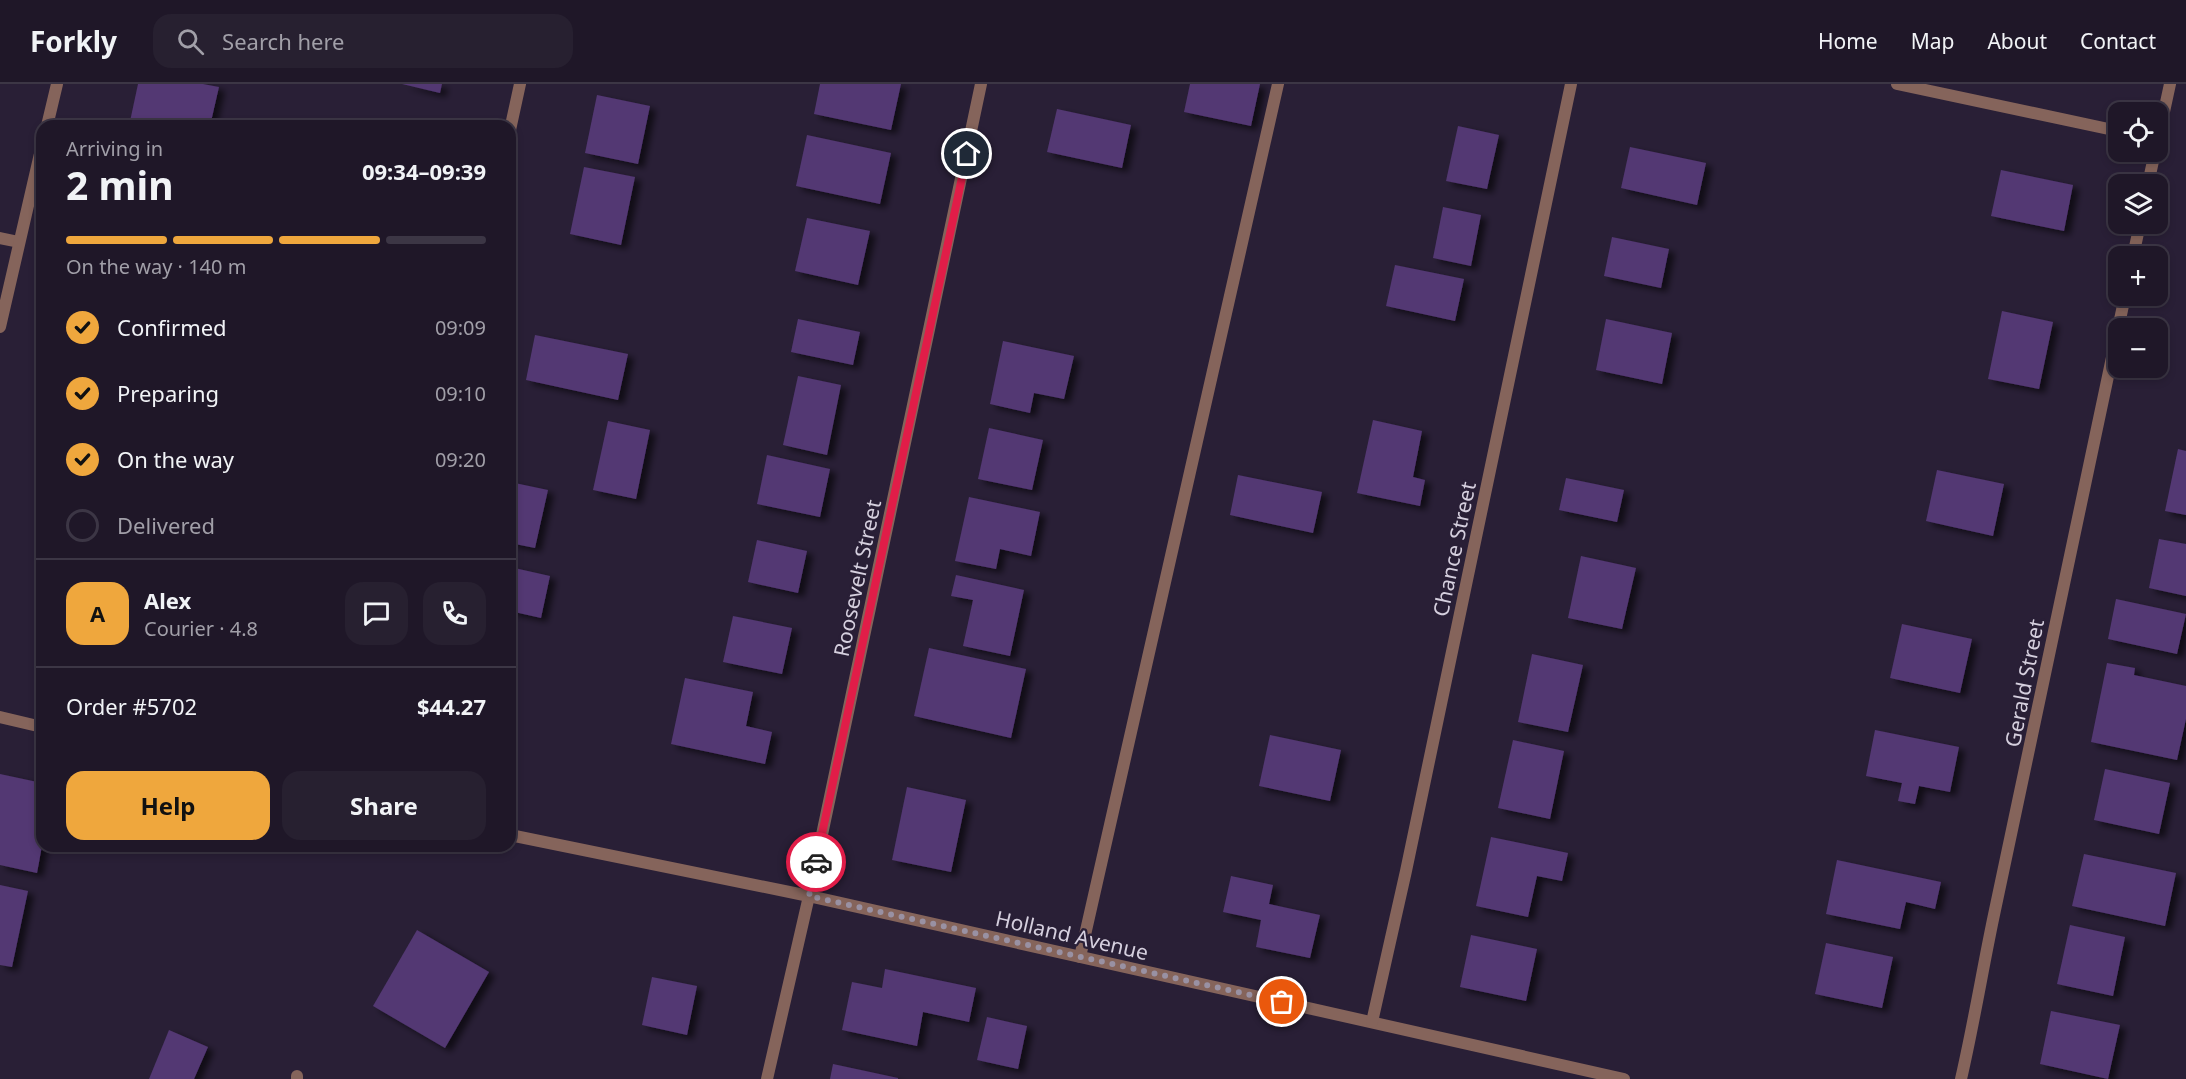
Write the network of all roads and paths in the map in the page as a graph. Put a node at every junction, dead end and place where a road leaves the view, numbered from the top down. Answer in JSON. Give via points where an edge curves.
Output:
{"nodes":[{"id":1,"x":57,"y":84,"type":"edge"},
{"id":2,"x":520,"y":84,"type":"edge"},
{"id":3,"x":981,"y":84,"type":"edge"},
{"id":4,"x":1278,"y":84,"type":"edge"},
{"id":5,"x":1571,"y":84,"type":"edge"},
{"id":6,"x":1898,"y":84,"type":"edge"},
{"id":7,"x":2170,"y":84,"type":"edge"},
{"id":8,"x":2166,"y":102,"type":"edge"},
{"id":9,"x":48,"y":120,"type":"edge"},
{"id":10,"x":512,"y":120,"type":"edge"},
{"id":11,"x":2108,"y":129,"type":"edge"},
{"id":12,"x":36,"y":170,"type":"edge"},
{"id":13,"x":0,"y":238,"type":"edge"},
{"id":14,"x":19,"y":242,"type":"junction"},
{"id":15,"x":2123,"y":306,"type":"edge"},
{"id":16,"x":0,"y":327,"type":"edge"},
{"id":17,"x":0,"y":717,"type":"edge"},
{"id":18,"x":36,"y":726,"type":"edge"},
{"id":19,"x":516,"y":836,"type":"edge"},
{"id":20,"x":809,"y":896,"type":"junction"},
{"id":21,"x":1080,"y":957,"type":"junction"},
{"id":22,"x":1372,"y":1022,"type":"junction"},
{"id":23,"x":767,"y":1079,"type":"edge"},
{"id":24,"x":1624,"y":1079,"type":"edge"},
{"id":25,"x":1961,"y":1079,"type":"edge"}],
"edges":[{"from":1,"to":9,"type":"street"},
{"from":2,"to":10,"type":"street"},
{"from":3,"to":20,"type":"street","name":"Roosevelt Street"},
{"from":4,"to":21,"type":"street"},
{"from":5,"to":22,"type":"street","name":"Chance Street"},
{"from":6,"to":11,"type":"street"},
{"from":7,"to":8,"type":"street"},
{"from":12,"to":14,"type":"street"},
{"from":13,"to":14,"type":"street"},
{"from":14,"to":16,"type":"street"},
{"from":15,"to":25,"type":"street","name":"Gerald Street"},
{"from":17,"to":18,"type":"street"},
{"from":19,"to":20,"type":"street","name":"Holland Avenue"},
{"from":20,"to":21,"type":"street","name":"Holland Avenue"},
{"from":20,"to":23,"type":"street","name":"Roosevelt Street"},
{"from":21,"to":22,"type":"street","name":"Holland Avenue"},
{"from":22,"to":24,"type":"street","name":"Holland Avenue"}]}
